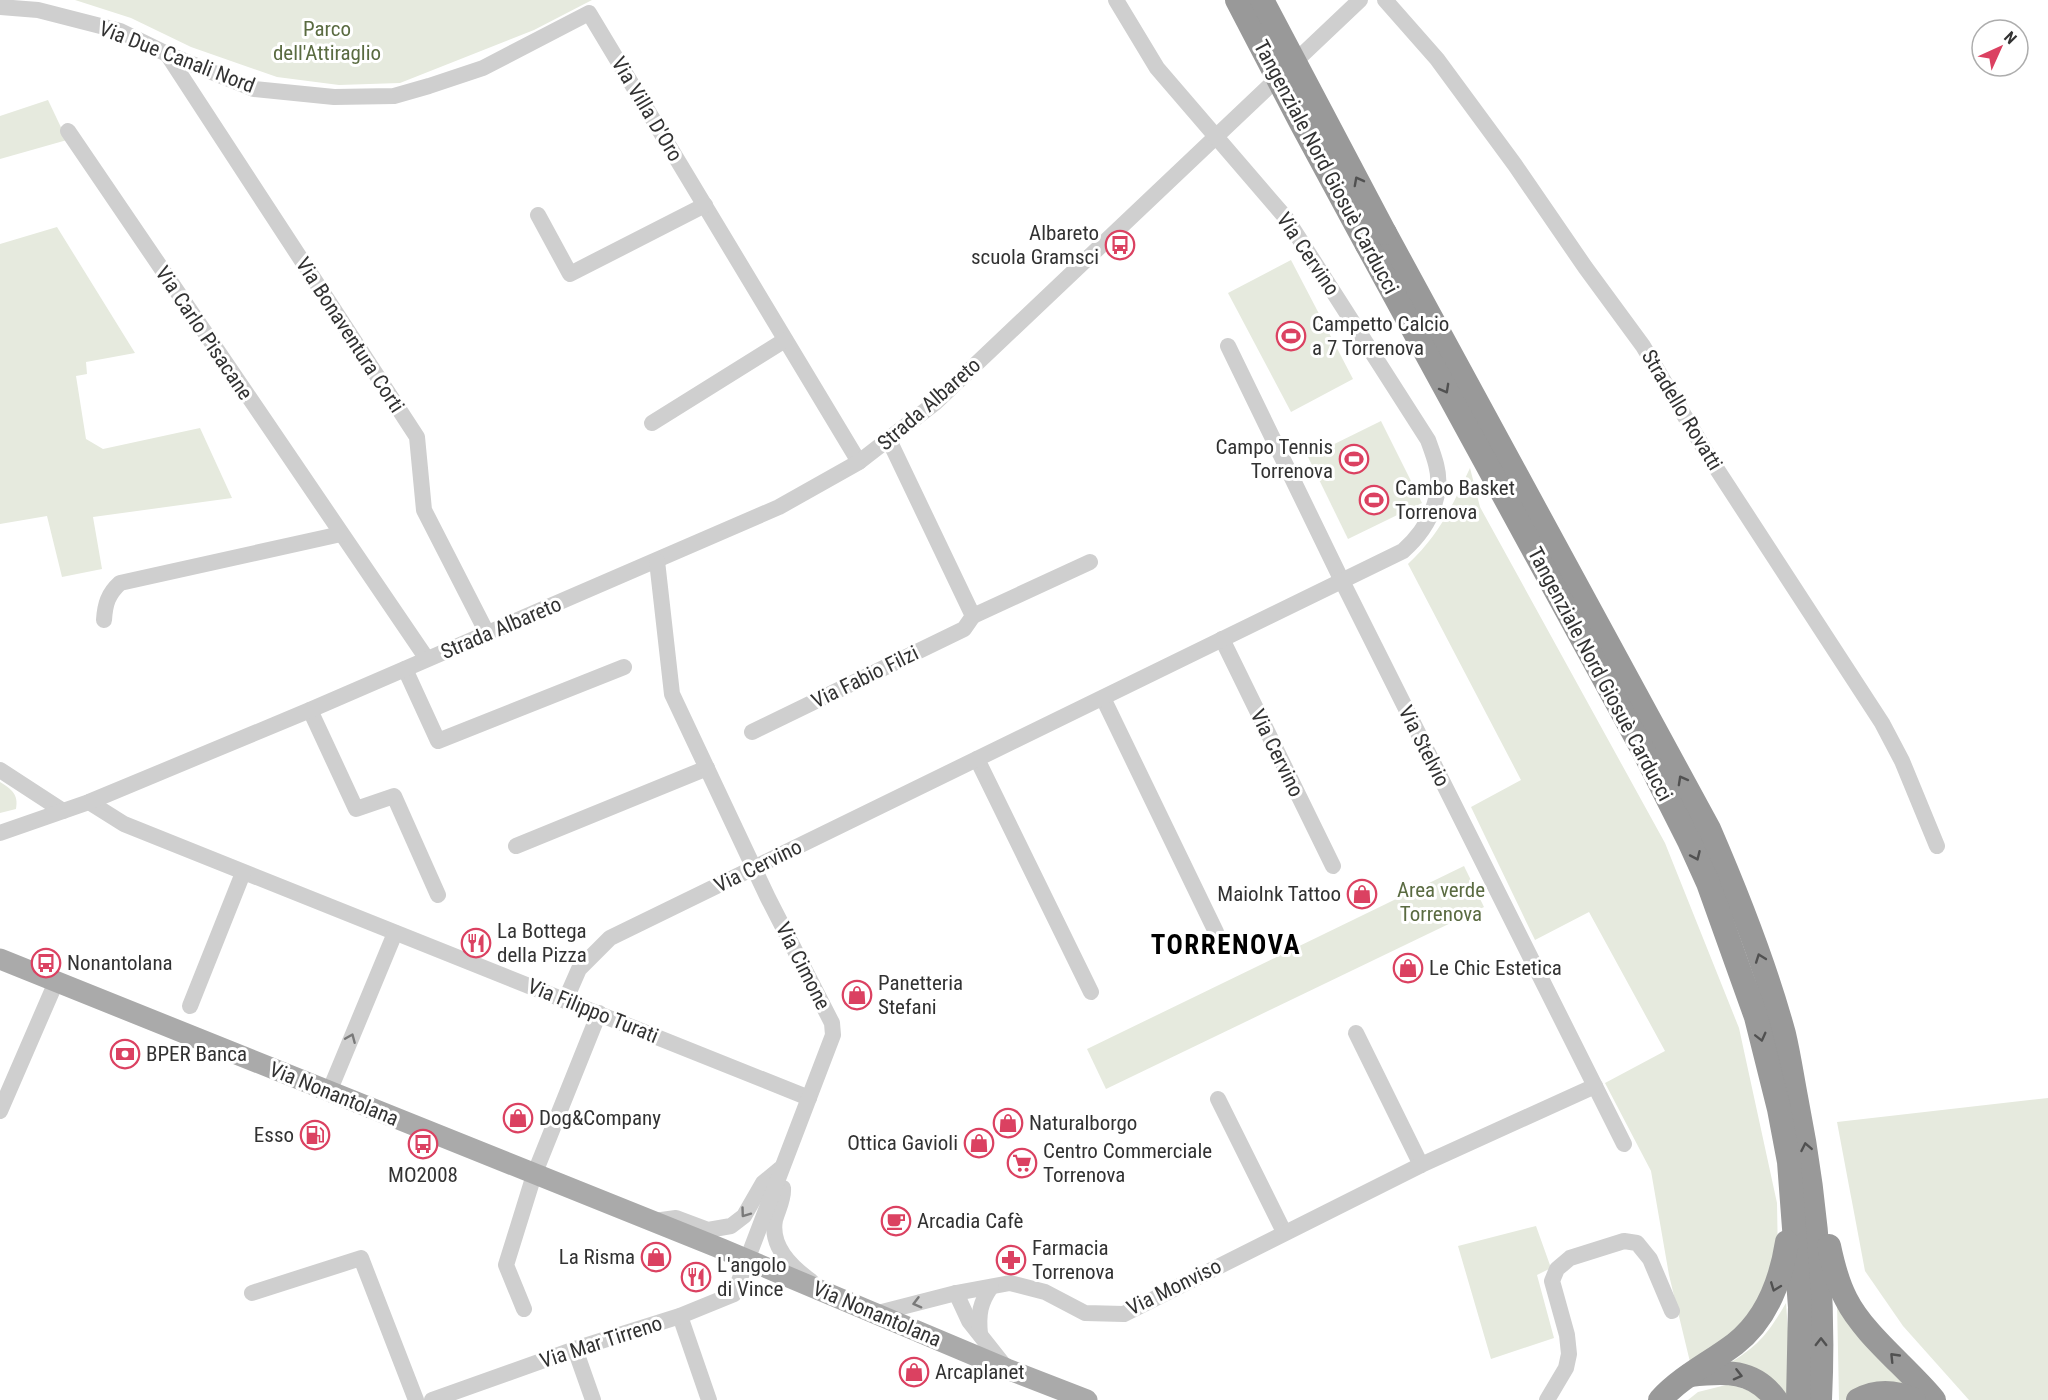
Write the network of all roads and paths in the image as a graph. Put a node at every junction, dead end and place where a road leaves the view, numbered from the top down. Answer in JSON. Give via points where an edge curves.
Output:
{"nodes":[{"id":1,"x":1116,"y":0,"type":"edge"},
{"id":2,"x":1237,"y":0,"type":"edge"},
{"id":3,"x":1262,"y":0,"type":"edge"},
{"id":4,"x":1360,"y":0,"type":"edge"},
{"id":5,"x":1385,"y":0,"type":"edge"},
{"id":6,"x":0,"y":7,"type":"edge"},
{"id":7,"x":589,"y":13,"type":"joint"},
{"id":8,"x":167,"y":54,"type":"junction"},
{"id":9,"x":68,"y":131,"type":"dead end"},
{"id":10,"x":1216,"y":137,"type":"junction"},
{"id":11,"x":705,"y":205,"type":"junction"},
{"id":12,"x":538,"y":215,"type":"dead end"},
{"id":13,"x":1376,"y":239,"type":"junction"},
{"id":14,"x":785,"y":340,"type":"junction"},
{"id":15,"x":1228,"y":346,"type":"dead end"},
{"id":16,"x":652,"y":423,"type":"dead end"},
{"id":17,"x":889,"y":440,"type":"junction"},
{"id":18,"x":859,"y":462,"type":"junction"},
{"id":19,"x":341,"y":534,"type":"junction"},
{"id":20,"x":657,"y":561,"type":"junction"},
{"id":21,"x":1090,"y":562,"type":"dead end"},
{"id":22,"x":1342,"y":581,"type":"junction"},
{"id":23,"x":973,"y":616,"type":"junction"},
{"id":24,"x":104,"y":620,"type":"dead end"},
{"id":25,"x":488,"y":635,"type":"junction"},
{"id":26,"x":1222,"y":639,"type":"junction"},
{"id":27,"x":427,"y":659,"type":"junction"},
{"id":28,"x":624,"y":668,"type":"dead end"},
{"id":29,"x":405,"y":669,"type":"junction"},
{"id":30,"x":1103,"y":698,"type":"junction"},
{"id":31,"x":310,"y":710,"type":"junction"},
{"id":32,"x":752,"y":732,"type":"dead end"},
{"id":33,"x":977,"y":759,"type":"junction"},
{"id":34,"x":707,"y":768,"type":"junction"},
{"id":35,"x":0,"y":770,"type":"edge"},
{"id":36,"x":90,"y":802,"type":"junction"},
{"id":37,"x":63,"y":811,"type":"junction"},
{"id":38,"x":0,"y":833,"type":"edge"},
{"id":39,"x":516,"y":846,"type":"dead end"},
{"id":40,"x":1937,"y":846,"type":"dead end"},
{"id":41,"x":1333,"y":866,"type":"dead end"},
{"id":42,"x":755,"y":868,"type":"junction"},
{"id":43,"x":243,"y":873,"type":"junction"},
{"id":44,"x":438,"y":895,"type":"dead end"},
{"id":45,"x":1216,"y":932,"type":"dead end"},
{"id":46,"x":395,"y":933,"type":"junction"},
{"id":47,"x":0,"y":959,"type":"edge"},
{"id":48,"x":56,"y":982,"type":"junction"},
{"id":49,"x":1091,"y":992,"type":"dead end"},
{"id":50,"x":565,"y":1001,"type":"junction"},
{"id":51,"x":190,"y":1006,"type":"dead end"},
{"id":52,"x":599,"y":1013,"type":"junction"},
{"id":53,"x":1356,"y":1033,"type":"dead end"},
{"id":54,"x":1595,"y":1086,"type":"junction"},
{"id":55,"x":329,"y":1092,"type":"junction"},
{"id":56,"x":809,"y":1098,"type":"junction"},
{"id":57,"x":1218,"y":1099,"type":"dead end"},
{"id":58,"x":0,"y":1111,"type":"edge"},
{"id":59,"x":1624,"y":1144,"type":"dead end"},
{"id":60,"x":1421,"y":1166,"type":"junction"},
{"id":61,"x":781,"y":1169,"type":"junction"},
{"id":62,"x":534,"y":1175,"type":"junction"},
{"id":63,"x":1811,"y":1179,"type":"junction"},
{"id":64,"x":1793,"y":1210,"type":"junction"},
{"id":65,"x":653,"y":1222,"type":"junction"},
{"id":66,"x":1284,"y":1232,"type":"junction"},
{"id":67,"x":748,"y":1260,"type":"junction"},
{"id":68,"x":992,"y":1287,"type":"junction"},
{"id":69,"x":252,"y":1293,"type":"dead end"},
{"id":70,"x":956,"y":1293,"type":"junction"},
{"id":71,"x":830,"y":1294,"type":"junction"},
{"id":72,"x":524,"y":1309,"type":"dead end"},
{"id":73,"x":1672,"y":1311,"type":"dead end"},
{"id":74,"x":878,"y":1313,"type":"junction"},
{"id":75,"x":680,"y":1316,"type":"junction"},
{"id":76,"x":980,"y":1334,"type":"junction"},
{"id":77,"x":575,"y":1349,"type":"junction"},
{"id":78,"x":1007,"y":1369,"type":"junction"},
{"id":79,"x":1690,"y":1375,"type":"junction"},
{"id":80,"x":416,"y":1400,"type":"edge"},
{"id":81,"x":432,"y":1400,"type":"edge"},
{"id":82,"x":593,"y":1400,"type":"edge"},
{"id":83,"x":709,"y":1400,"type":"edge"},
{"id":84,"x":1087,"y":1400,"type":"edge"},
{"id":85,"x":1547,"y":1400,"type":"edge"},
{"id":86,"x":1660,"y":1400,"type":"edge"},
{"id":87,"x":1776,"y":1400,"type":"edge"},
{"id":88,"x":1798,"y":1400,"type":"edge"},
{"id":89,"x":1820,"y":1400,"type":"edge"},
{"id":90,"x":1858,"y":1400,"type":"edge"},
{"id":91,"x":1914,"y":1400,"type":"edge"},
{"id":92,"x":1934,"y":1400,"type":"edge"}],
"edges":[{"from":1,"to":10,"type":"street","name":"Via Cervino","via":[[1157,68]]},
{"from":2,"to":13,"type":"highway","name":"Tangenziale Nord Giosuè Carducci","bridge":true,"via":[[1300,123]]},
{"from":13,"to":3,"type":"highway","name":"Tangenziale Nord Giosuè Carducci","one_way":true,"bridge":true},
{"from":4,"to":10,"type":"street","name":"Strada Albareto"},
{"from":5,"to":40,"type":"street","name":"Stradello Rovatti","via":[[1437,59],[1643,346],[1709,457],[1882,723]]},
{"from":6,"to":8,"type":"street","name":"Via Due Canali Nord","via":[[38,10],[120,31]]},
{"from":7,"to":8,"type":"street","name":"Via Due Canali Nord","via":[[483,68],[394,96],[334,97],[254,89]]},
{"from":7,"to":11,"type":"street","name":"Via Villa D'Oro"},
{"from":8,"to":25,"type":"street","name":"Via Bonaventura Corti","via":[[417,437],[424,510]]},
{"from":9,"to":19,"type":"street","name":"Via Carlo Pisacane"},
{"from":10,"to":17,"type":"street","name":"Strada Albareto","via":[[935,403]]},
{"from":10,"to":22,"type":"street","name":"Via Cervino","via":[[1286,218],[1428,440],[1437,469],[1439,485],[1434,505],[1415,540],[1403,551]]},
{"from":11,"to":12,"type":"street","via":[[570,274]]},
{"from":11,"to":14,"type":"street","name":"Via Villa D'Oro"},
{"from":63,"to":13,"type":"highway","name":"Tangenziale Nord Giosuè Carducci","one_way":true,"via":[[1784,1036],[1759,956],[1709,829]]},
{"from":13,"to":64,"type":"highway","name":"Tangenziale Nord Giosuè Carducci","one_way":true,"via":[[1694,851],[1756,1017],[1779,1109]]},
{"from":14,"to":16,"type":"street"},
{"from":14,"to":18,"type":"street","name":"Via Villa D'Oro"},
{"from":15,"to":22,"type":"street","name":"Via Stelvio"},
{"from":17,"to":18,"type":"street","name":"Strada Albareto"},
{"from":17,"to":23,"type":"street"},
{"from":18,"to":20,"type":"street","name":"Strada Albareto","via":[[779,507]]},
{"from":19,"to":24,"type":"street","via":[[120,583],[108,596]]},
{"from":19,"to":27,"type":"street","name":"Via Carlo Pisacane"},
{"from":20,"to":25,"type":"street","name":"Strada Albareto"},
{"from":20,"to":34,"type":"street","name":"Via Cimone","via":[[672,694]]},
{"from":21,"to":23,"type":"street","name":"Via Fabio Filzi"},
{"from":22,"to":26,"type":"street","name":"Via Cervino"},
{"from":22,"to":54,"type":"street","name":"Via Stelvio"},
{"from":23,"to":32,"type":"street","name":"Via Fabio Filzi","via":[[964,629]]},
{"from":25,"to":27,"type":"street","name":"Strada Albareto"},
{"from":26,"to":30,"type":"street","name":"Via Cervino"},
{"from":26,"to":41,"type":"street","name":"Via Cervino"},
{"from":27,"to":29,"type":"street","name":"Strada Albareto"},
{"from":28,"to":29,"type":"street","via":[[438,741]]},
{"from":29,"to":31,"type":"street","name":"Strada Albareto"},
{"from":30,"to":33,"type":"street","name":"Via Cervino"},
{"from":30,"to":45,"type":"street"},
{"from":31,"to":36,"type":"street","name":"Strada Albareto"},
{"from":31,"to":44,"type":"street","via":[[356,809],[394,796]]},
{"from":33,"to":42,"type":"street","name":"Via Cervino"},
{"from":33,"to":49,"type":"street"},
{"from":34,"to":39,"type":"street"},
{"from":34,"to":42,"type":"street","name":"Via Cimone"},
{"from":35,"to":37,"type":"street"},
{"from":36,"to":37,"type":"street","name":"Strada Albareto"},
{"from":36,"to":43,"type":"street","name":"Via Filippo Turati","via":[[124,824]]},
{"from":37,"to":38,"type":"street","name":"Strada Albareto"},
{"from":42,"to":50,"type":"street","name":"Via Cervino","via":[[610,938],[579,969]]},
{"from":42,"to":56,"type":"street","name":"Via Cimone","via":[[832,1023],[831,1044]]},
{"from":43,"to":46,"type":"street","name":"Via Filippo Turati"},
{"from":43,"to":51,"type":"street"},
{"from":46,"to":50,"type":"street","name":"Via Filippo Turati"},
{"from":55,"to":46,"type":"street","one_way":true},
{"from":47,"to":48,"type":"main road","name":"Via Nonantolana"},
{"from":48,"to":55,"type":"main road","name":"Via Nonantolana"},
{"from":48,"to":58,"type":"street"},
{"from":50,"to":52,"type":"street","name":"Via Filippo Turati"},
{"from":52,"to":56,"type":"street","name":"Via Filippo Turati"},
{"from":52,"to":62,"type":"street"},
{"from":53,"to":60,"type":"street"},
{"from":54,"to":59,"type":"street","name":"Via Stelvio"},
{"from":54,"to":60,"type":"street","name":"Via Monviso"},
{"from":55,"to":62,"type":"main road","name":"Via Nonantolana"},
{"from":56,"to":61,"type":"street","name":"Via Cimone"},
{"from":57,"to":66,"type":"street"},
{"from":60,"to":66,"type":"street","name":"Via Monviso"},
{"from":61,"to":65,"type":"street","name":"Via Cimone","one_way":true,"via":[[763,1183],[744,1216],[731,1226],[708,1230],[676,1218]]},
{"from":61,"to":67,"type":"street","name":"Via Cimone"},
{"from":61,"to":71,"type":"street","name":"Via Cimone","via":[[783,1193],[775,1221],[780,1252],[801,1274]]},
{"from":62,"to":65,"type":"main road","name":"Via Nonantolana"},
{"from":62,"to":72,"type":"street","via":[[506,1264]]},
{"from":89,"to":63,"type":"highway","name":"Tangenziale Nord Giosuè Carducci","one_way":true,"via":[[1821,1299]]},
{"from":92,"to":63,"type":"highway","one_way":true,"via":[[1846,1300],[1835,1273]]},
{"from":64,"to":79,"type":"highway","one_way":true,"via":[[1784,1259],[1767,1307],[1735,1344]]},
{"from":64,"to":88,"type":"highway","name":"Tangenziale Nord Giosuè Carducci","via":[[1800,1307]]},
{"from":65,"to":67,"type":"main road","name":"Via Nonantolana"},
{"from":66,"to":68,"type":"street","name":"Via Monviso","via":[[1124,1314],[1085,1312],[1027,1286],[1010,1283]]},
{"from":67,"to":71,"type":"main road","name":"Via Nonantolana"},
{"from":67,"to":75,"type":"street","name":"Via Mar Tirreno","via":[[734,1294]]},
{"from":68,"to":70,"type":"street","name":"Via Monviso"},
{"from":68,"to":76,"type":"street","via":[[980,1306]]},
{"from":69,"to":80,"type":"street","via":[[361,1258]]},
{"from":70,"to":74,"type":"street","name":"Via Monviso","one_way":true},
{"from":70,"to":76,"type":"street"},
{"from":71,"to":74,"type":"main road","name":"Via Nonantolana"},
{"from":73,"to":85,"type":"street","via":[[1650,1259],[1637,1243],[1624,1241],[1570,1258],[1557,1269],[1552,1281],[1569,1354],[1566,1368]]},
{"from":74,"to":78,"type":"main road","name":"Via Nonantolana"},
{"from":75,"to":77,"type":"street","name":"Via Mar Tirreno"},
{"from":75,"to":83,"type":"street"},
{"from":76,"to":78,"type":"street"},
{"from":77,"to":81,"type":"street","name":"Via Mar Tirreno"},
{"from":77,"to":82,"type":"street"},
{"from":78,"to":84,"type":"main road","name":"Via Nonantolana"},
{"from":79,"to":86,"type":"highway"},
{"from":79,"to":87,"type":"highway","one_way":true,"via":[[1733,1373],[1753,1379]]},
{"from":90,"to":91,"type":"highway","via":[[1892,1392]]}]}
